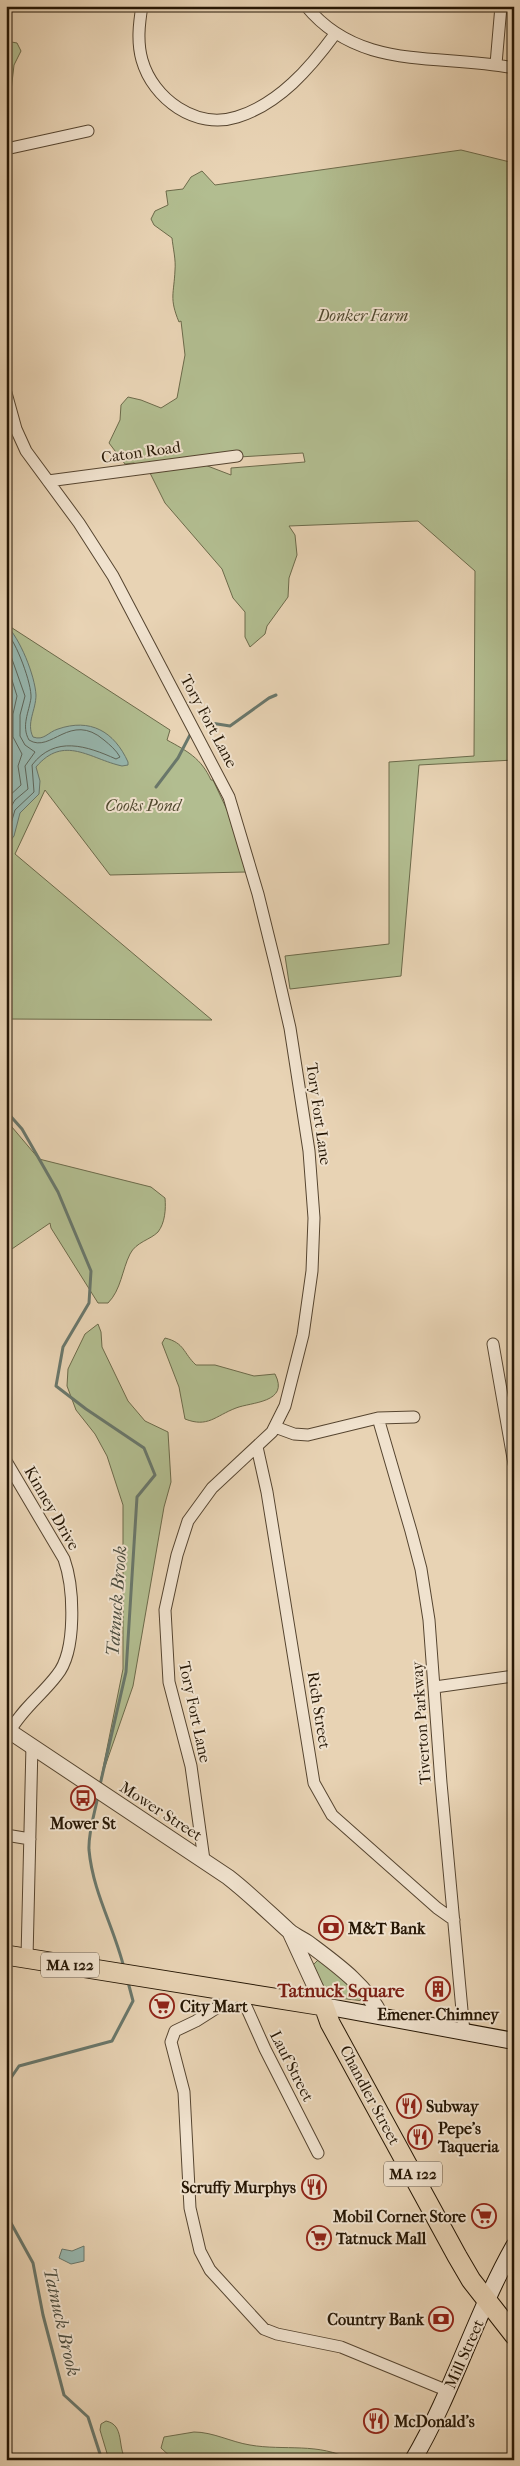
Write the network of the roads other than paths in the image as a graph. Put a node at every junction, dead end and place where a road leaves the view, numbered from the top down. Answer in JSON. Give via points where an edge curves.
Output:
{"nodes":[{"id":1,"x":142,"y":6,"type":"edge"},
{"id":2,"x":306,"y":6,"type":"edge"},
{"id":3,"x":501,"y":6,"type":"edge"},
{"id":4,"x":335,"y":34,"type":"junction"},
{"id":5,"x":496,"y":64,"type":"junction"},
{"id":6,"x":514,"y":68,"type":"edge"},
{"id":7,"x":88,"y":131,"type":"dead end"},
{"id":8,"x":6,"y":149,"type":"edge"},
{"id":9,"x":6,"y":393,"type":"edge"},
{"id":10,"x":237,"y":456,"type":"dead end"},
{"id":11,"x":48,"y":481,"type":"junction"},
{"id":12,"x":493,"y":1344,"type":"dead end"},
{"id":13,"x":414,"y":1417,"type":"dead end"},
{"id":14,"x":378,"y":1418,"type":"junction"},
{"id":15,"x":275,"y":1427,"type":"junction"},
{"id":16,"x":257,"y":1447,"type":"junction"},
{"id":17,"x":6,"y":1461,"type":"edge"},
{"id":18,"x":514,"y":1464,"type":"edge"},
{"id":19,"x":514,"y":1676,"type":"edge"},
{"id":20,"x":435,"y":1687,"type":"junction"},
{"id":21,"x":7,"y":1728,"type":"edge"},
{"id":22,"x":32,"y":1746,"type":"junction"},
{"id":23,"x":6,"y":1835,"type":"edge"},
{"id":24,"x":30,"y":1839,"type":"junction"},
{"id":25,"x":204,"y":1860,"type":"junction"},
{"id":26,"x":454,"y":1920,"type":"junction"},
{"id":27,"x":290,"y":1932,"type":"junction"},
{"id":28,"x":6,"y":1955,"type":"edge"},
{"id":29,"x":27,"y":1958,"type":"junction"},
{"id":30,"x":240,"y":1993,"type":"junction"},
{"id":31,"x":324,"y":2006,"type":"junction"},
{"id":32,"x":381,"y":2016,"type":"junction"},
{"id":33,"x":464,"y":2032,"type":"junction"},
{"id":34,"x":514,"y":2041,"type":"edge"},
{"id":35,"x":318,"y":2153,"type":"dead end"},
{"id":36,"x":514,"y":2246,"type":"edge"},
{"id":37,"x":488,"y":2301,"type":"junction"},
{"id":38,"x":514,"y":2335,"type":"edge"},
{"id":39,"x":448,"y":2391,"type":"junction"},
{"id":40,"x":413,"y":2460,"type":"edge"}],
"edges":[{"from":1,"to":4,"type":"street","via":[[139,43],[152,81],[176,107],[206,119],[235,118],[266,103],[300,76]]},
{"from":2,"to":4,"type":"street"},
{"from":3,"to":5,"type":"street"},
{"from":4,"to":5,"type":"street","via":[[382,53]]},
{"from":5,"to":6,"type":"street"},
{"from":7,"to":8,"type":"street"},
{"from":9,"to":11,"type":"street","name":"Tory Fort Lane","via":[[18,434]]},
{"from":10,"to":11,"type":"street","name":"Caton Road"},
{"from":11,"to":15,"type":"street","name":"Tory Fort Lane","via":[[80,523],[113,576],[222,782],[239,826],[276,966],[300,1092],[314,1218],[312,1271],[303,1334],[295,1375]]},
{"from":12,"to":18,"type":"street"},
{"from":13,"to":14,"type":"street"},
{"from":14,"to":15,"type":"street","via":[[308,1435]]},
{"from":14,"to":20,"type":"street","name":"Tiverton Parkway","via":[[420,1569]]},
{"from":15,"to":16,"type":"street","name":"Tory Fort Lane"},
{"from":16,"to":25,"type":"street","name":"Tory Fort Lane","via":[[212,1488],[188,1522],[165,1610],[169,1682],[191,1766]]},
{"from":16,"to":26,"type":"street","name":"Rich Street","via":[[314,1783],[332,1815]]},
{"from":17,"to":21,"type":"street","name":"Kinney Drive","via":[[64,1559],[70,1595],[70,1632],[65,1663],[56,1677]]},
{"from":19,"to":20,"type":"street"},
{"from":20,"to":26,"type":"street","name":"Tiverton Parkway"},
{"from":21,"to":22,"type":"street","name":"Mower Street"},
{"from":22,"to":24,"type":"street"},
{"from":22,"to":25,"type":"street","name":"Mower Street"},
{"from":23,"to":24,"type":"street"},
{"from":24,"to":29,"type":"street"},
{"from":25,"to":27,"type":"street","name":"Mower Street","via":[[258,1901]]},
{"from":26,"to":33,"type":"street","name":"Tiverton Parkway"},
{"from":27,"to":31,"type":"street","name":"Mower Street"},
{"from":27,"to":32,"type":"street","name":"Mower Street","via":[[345,1972],[372,1997]]},
{"from":28,"to":29,"type":"main road","number":"MA 122"},
{"from":29,"to":30,"type":"main road","number":"MA 122"},
{"from":30,"to":31,"type":"main road","number":"MA 122"},
{"from":30,"to":35,"type":"street","name":"Lauf Street"},
{"from":30,"to":39,"type":"street","via":[[171,2036],[184,2095],[190,2208],[200,2251],[210,2270],[264,2329],[340,2347]]},
{"from":31,"to":32,"type":"main road"},
{"from":31,"to":37,"type":"main road","name":"Chandler Street","number":"MA 122","via":[[445,2235],[466,2272]]},
{"from":32,"to":33,"type":"main road"},
{"from":33,"to":34,"type":"main road"},
{"from":36,"to":37,"type":"main road","name":"Mill Street"},
{"from":37,"to":38,"type":"main road","name":"Chandler Street","number":"MA 122"},
{"from":37,"to":39,"type":"main road","name":"Mill Street"},
{"from":39,"to":40,"type":"main road","name":"Mill Street"}]}
